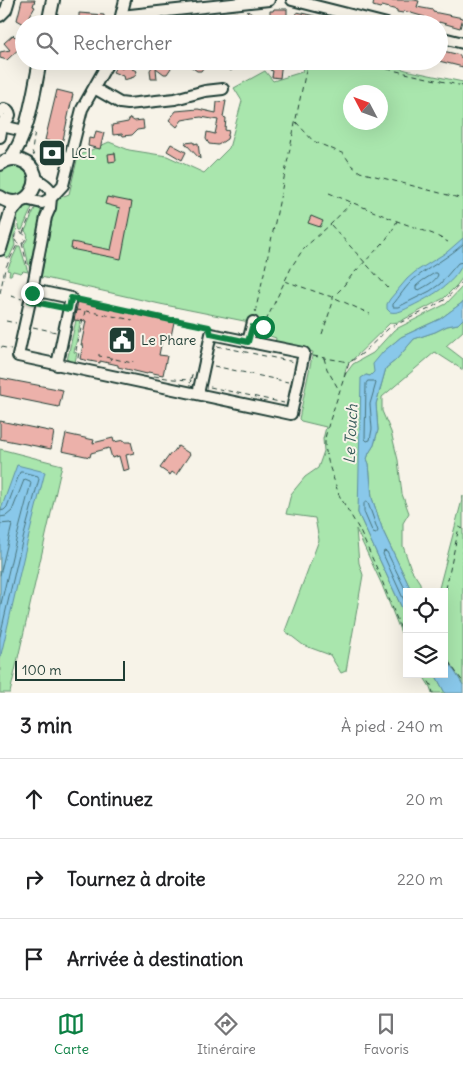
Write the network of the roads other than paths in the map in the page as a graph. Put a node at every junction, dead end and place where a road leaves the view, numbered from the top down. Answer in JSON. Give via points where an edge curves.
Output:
{"nodes":[{"id":1,"x":9,"y":0,"type":"edge"},
{"id":2,"x":53,"y":0,"type":"edge"},
{"id":3,"x":125,"y":0,"type":"edge"},
{"id":4,"x":269,"y":0,"type":"edge"},
{"id":5,"x":292,"y":0,"type":"edge"},
{"id":6,"x":237,"y":2,"type":"edge"},
{"id":7,"x":50,"y":15,"type":"edge"},
{"id":8,"x":121,"y":15,"type":"edge"},
{"id":9,"x":152,"y":15,"type":"edge"},
{"id":10,"x":351,"y":15,"type":"edge"},
{"id":11,"x":0,"y":16,"type":"edge"},
{"id":12,"x":448,"y":39,"type":"edge"},
{"id":13,"x":463,"y":43,"type":"edge"},
{"id":14,"x":38,"y":70,"type":"edge"},
{"id":15,"x":104,"y":70,"type":"edge"},
{"id":16,"x":94,"y":88,"type":"junction"},
{"id":17,"x":223,"y":88,"type":"dead end"},
{"id":18,"x":1,"y":126,"type":"edge"},
{"id":19,"x":28,"y":129,"type":"junction"},
{"id":20,"x":32,"y":161,"type":"junction"},
{"id":21,"x":5,"y":162,"type":"edge"},
{"id":22,"x":35,"y":177,"type":"junction"},
{"id":23,"x":64,"y":180,"type":"junction"},
{"id":24,"x":49,"y":187,"type":"junction"},
{"id":25,"x":0,"y":197,"type":"edge"},
{"id":26,"x":51,"y":198,"type":"junction"},
{"id":27,"x":23,"y":200,"type":"junction"},
{"id":28,"x":39,"y":203,"type":"junction"},
{"id":29,"x":46,"y":217,"type":"junction"},
{"id":30,"x":0,"y":241,"type":"edge"},
{"id":31,"x":0,"y":249,"type":"edge"},
{"id":32,"x":38,"y":291,"type":"dead end"},
{"id":33,"x":254,"y":326,"type":"road end"},
{"id":34,"x":248,"y":342,"type":"junction"},
{"id":35,"x":57,"y":365,"type":"junction"},
{"id":36,"x":199,"y":390,"type":"junction"}],
"edges":[{"from":1,"to":11,"type":"street"},
{"from":2,"to":7,"type":"main road"},
{"from":3,"to":8,"type":"street"},
{"from":4,"to":6,"type":"street"},
{"from":5,"to":10,"type":"street"},
{"from":6,"to":9,"type":"street"},
{"from":12,"to":13,"type":"street"},
{"from":14,"to":19,"type":"main road"},
{"from":15,"to":16,"type":"street"},
{"from":16,"to":17,"type":"street","via":[[125,104]]},
{"from":16,"to":23,"type":"street","via":[[80,114]]},
{"from":18,"to":19,"type":"street"},
{"from":19,"to":20,"type":"main road","via":[[26,150]]},
{"from":19,"to":21,"type":"main road"},
{"from":20,"to":21,"type":"main road"},
{"from":20,"to":22,"type":"main road"},
{"from":22,"to":24,"type":"street"},
{"from":22,"to":27,"type":"main road","via":[[32,193]]},
{"from":23,"to":24,"type":"street","via":[[57,187]]},
{"from":23,"to":26,"type":"street","via":[[61,189]]},
{"from":24,"to":26,"type":"street"},
{"from":25,"to":27,"type":"main road","via":[[10,202]]},
{"from":25,"to":30,"type":"main road"},
{"from":26,"to":28,"type":"street"},
{"from":26,"to":29,"type":"street"},
{"from":27,"to":28,"type":"street"},
{"from":27,"to":31,"type":"main road","via":[[11,212]]},
{"from":28,"to":29,"type":"street"},
{"from":29,"to":35,"type":"street","via":[[18,356]]},
{"from":32,"to":35,"type":"street","via":[[71,298]]},
{"from":33,"to":34,"type":"street"},
{"from":34,"to":36,"type":"street","via":[[211,334]]},
{"from":34,"to":36,"type":"street","via":[[304,353],[291,414]]},
{"from":35,"to":36,"type":"street"}]}
